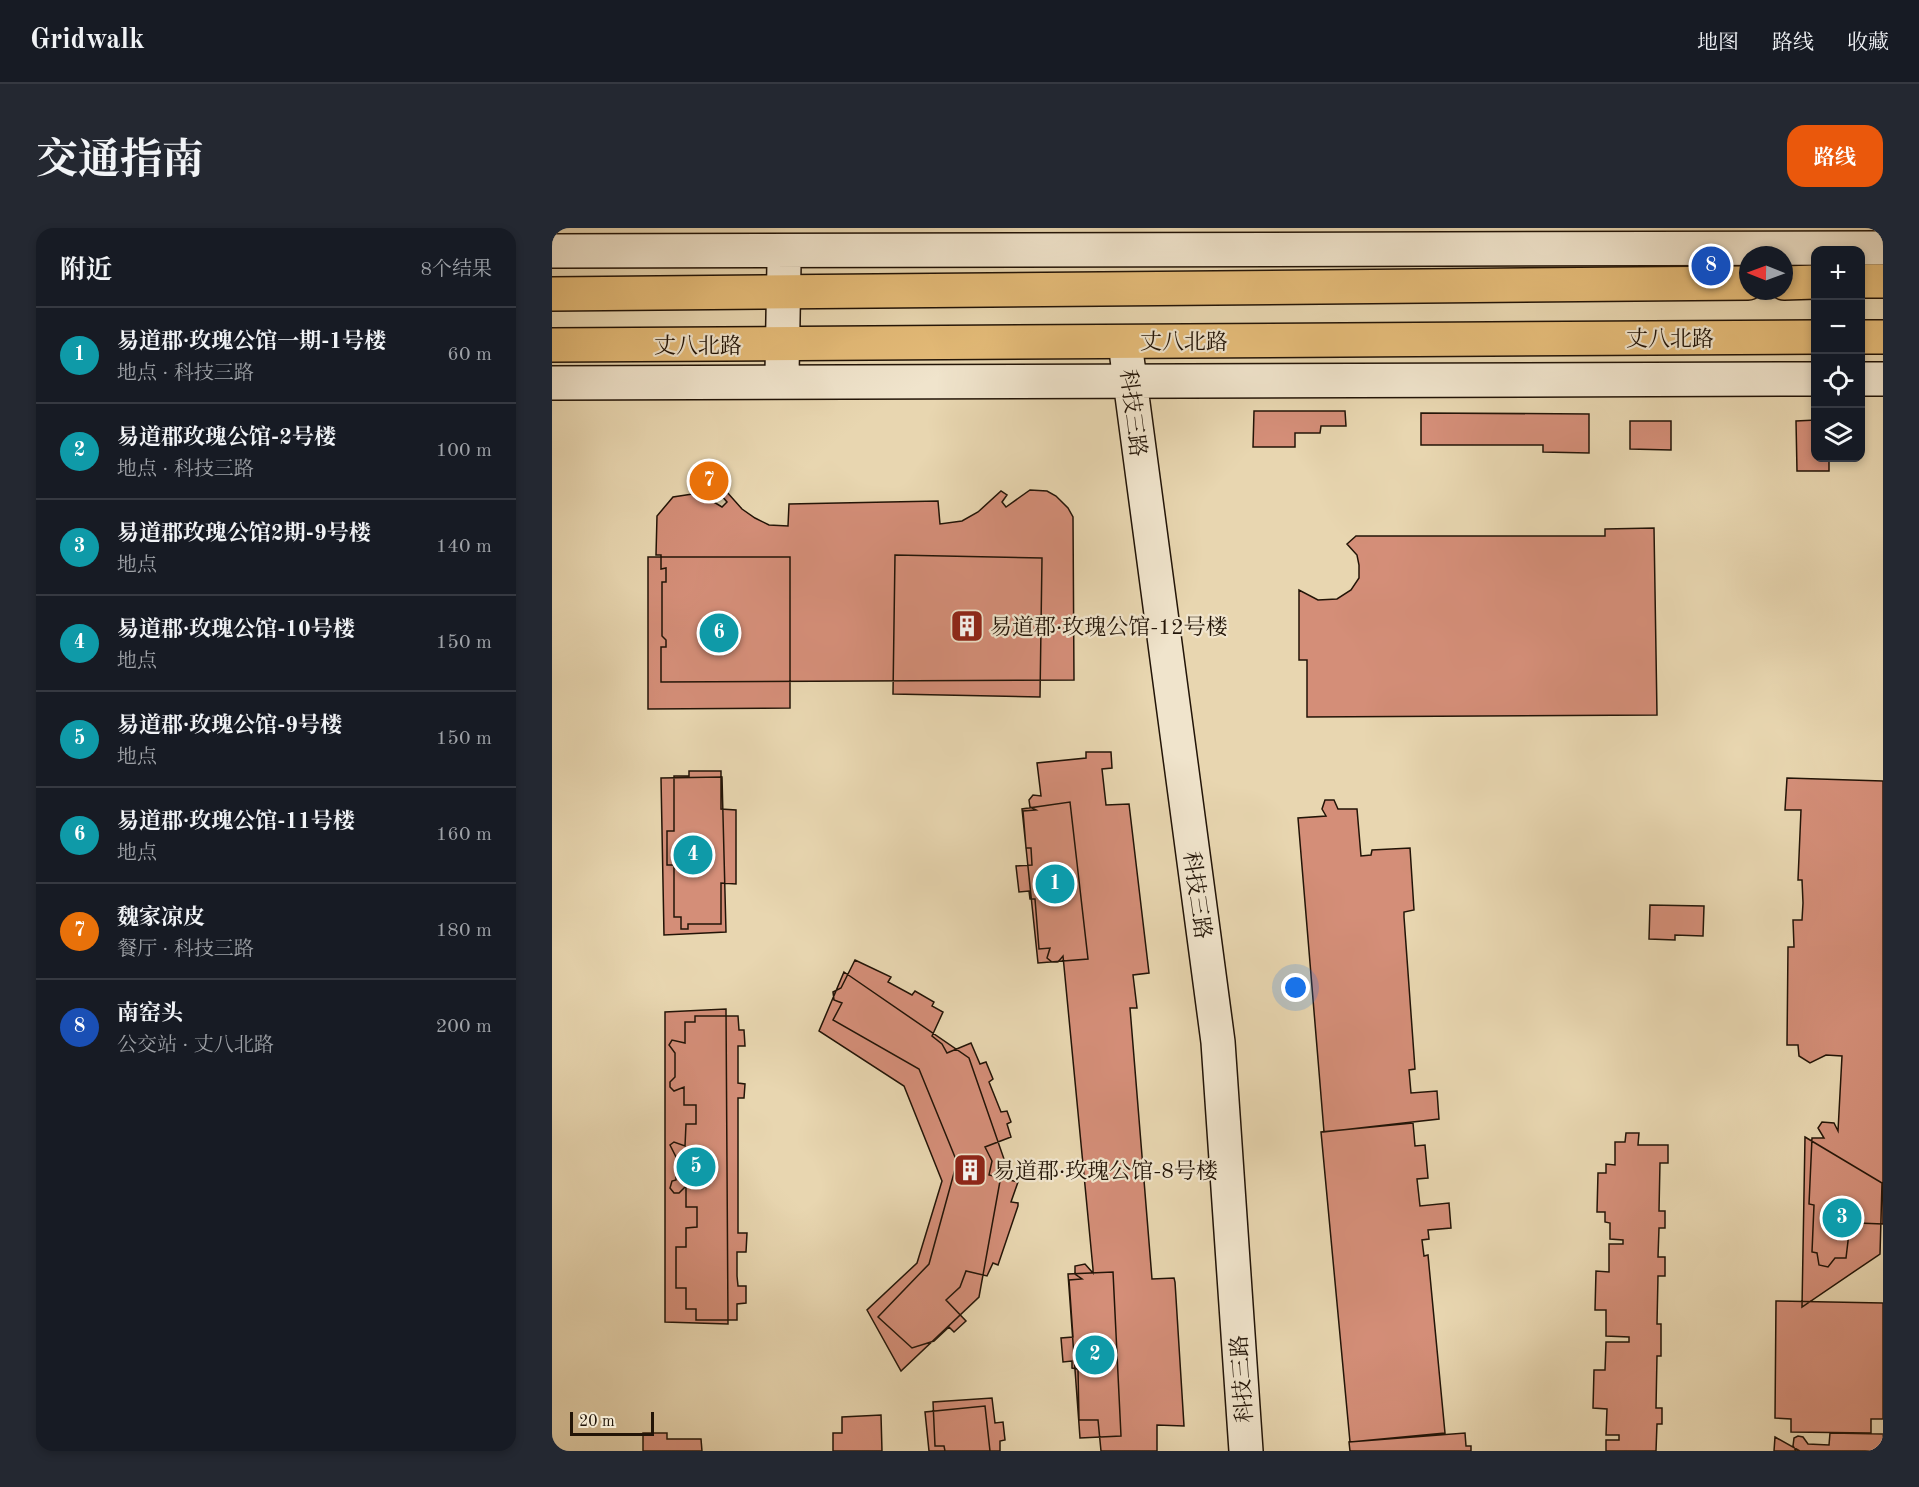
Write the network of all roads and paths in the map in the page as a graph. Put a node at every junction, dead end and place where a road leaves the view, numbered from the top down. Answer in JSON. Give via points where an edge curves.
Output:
{"nodes":[{"id":1,"x":784,"y":239,"type":"edge"},
{"id":2,"x":1883,"y":248,"type":"edge"},
{"id":3,"x":552,"y":251,"type":"edge"},
{"id":4,"x":1865,"y":281,"type":"edge"},
{"id":5,"x":1883,"y":281,"type":"edge"},
{"id":6,"x":1811,"y":282,"type":"edge"},
{"id":7,"x":1739,"y":283,"type":"edge"},
{"id":8,"x":1793,"y":283,"type":"edge"},
{"id":9,"x":552,"y":294,"type":"edge"},
{"id":10,"x":784,"y":294,"type":"junction"},
{"id":11,"x":1811,"y":337,"type":"edge"},
{"id":12,"x":1865,"y":337,"type":"edge"},
{"id":13,"x":1883,"y":337,"type":"edge"},
{"id":14,"x":1124,"y":342,"type":"junction"},
{"id":15,"x":783,"y":344,"type":"junction"},
{"id":16,"x":552,"y":345,"type":"edge"},
{"id":17,"x":1811,"y":379,"type":"edge"},
{"id":18,"x":1865,"y":379,"type":"edge"},
{"id":19,"x":1883,"y":379,"type":"edge"},
{"id":20,"x":1130,"y":381,"type":"junction"},
{"id":21,"x":782,"y":382,"type":"junction"},
{"id":22,"x":552,"y":383,"type":"edge"},
{"id":23,"x":1246,"y":1451,"type":"edge"}],
"edges":[{"from":1,"to":2,"type":"main road"},
{"from":1,"to":3,"type":"main road"},
{"from":1,"to":10,"type":"main road"},
{"from":4,"to":5,"type":"main road"},
{"from":6,"to":8,"type":"main road"},
{"from":7,"to":10,"type":"main road"},
{"from":9,"to":10,"type":"main road"},
{"from":10,"to":15,"type":"main road"},
{"from":11,"to":14,"type":"main road","name":"丈八北路"},
{"from":12,"to":13,"type":"main road"},
{"from":14,"to":15,"type":"main road","name":"丈八北路"},
{"from":14,"to":20,"type":"main road","name":"科技三路"},
{"from":15,"to":16,"type":"main road","name":"丈八北路"},
{"from":15,"to":21,"type":"main road"},
{"from":17,"to":20,"type":"main road"},
{"from":18,"to":19,"type":"main road"},
{"from":20,"to":21,"type":"main road"},
{"from":20,"to":23,"type":"main road","name":"科技三路","via":[[1218,1042]]},
{"from":21,"to":22,"type":"main road"}]}
